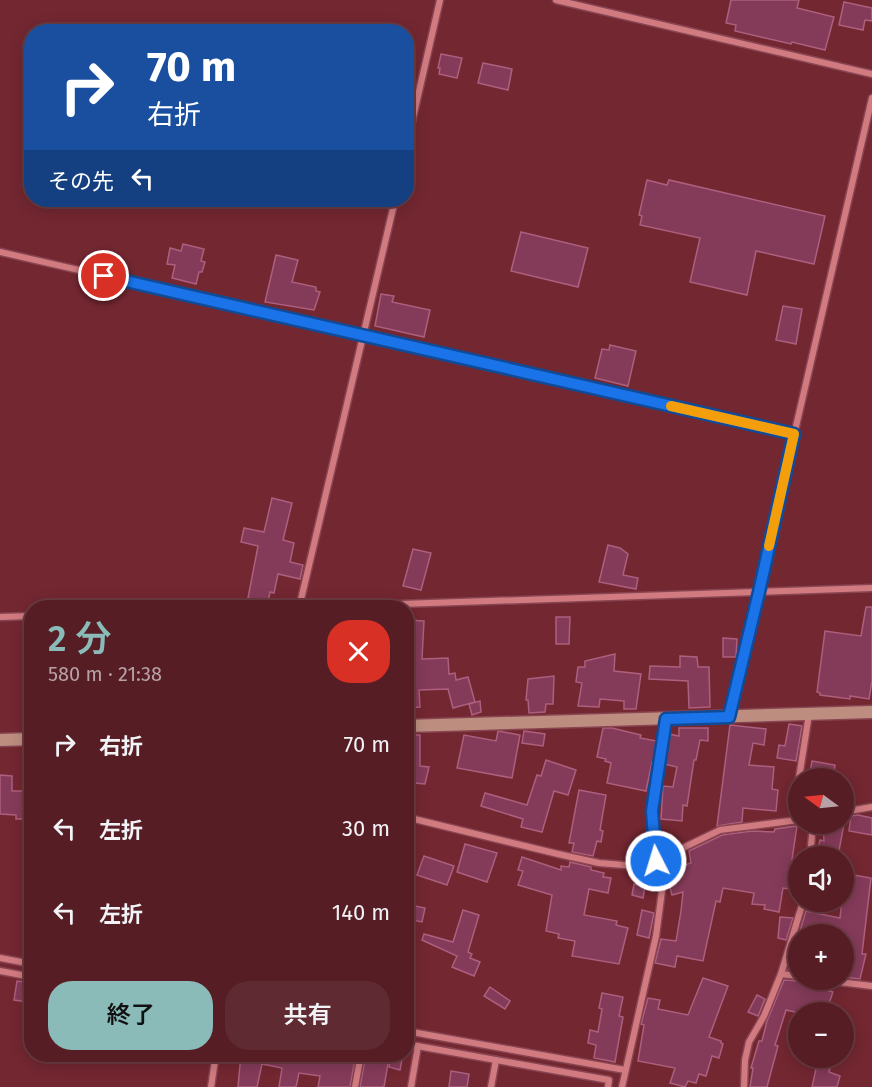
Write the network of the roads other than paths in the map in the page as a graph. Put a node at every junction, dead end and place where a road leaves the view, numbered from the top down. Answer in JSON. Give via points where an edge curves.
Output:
{"nodes":[{"id":1,"x":440,"y":0,"type":"edge"},
{"id":2,"x":556,"y":0,"type":"edge"},
{"id":3,"x":872,"y":74,"type":"edge"},
{"id":4,"x":872,"y":98,"type":"edge"},
{"id":5,"x":414,"y":113,"type":"edge"},
{"id":6,"x":393,"y":207,"type":"edge"},
{"id":7,"x":0,"y":252,"type":"edge"},
{"id":8,"x":364,"y":335,"type":"junction"},
{"id":9,"x":794,"y":434,"type":"junction"},
{"id":10,"x":872,"y":588,"type":"edge"},
{"id":11,"x":759,"y":592,"type":"junction"},
{"id":12,"x":301,"y":600,"type":"edge"},
{"id":13,"x":414,"y":603,"type":"edge"},
{"id":14,"x":24,"y":616,"type":"edge"},
{"id":15,"x":0,"y":617,"type":"edge"},
{"id":16,"x":872,"y":712,"type":"edge"},
{"id":17,"x":809,"y":714,"type":"junction"},
{"id":18,"x":729,"y":717,"type":"junction"},
{"id":19,"x":666,"y":719,"type":"junction"},
{"id":20,"x":414,"y":726,"type":"edge"},
{"id":21,"x":24,"y":738,"type":"edge"},
{"id":22,"x":0,"y":740,"type":"edge"},
{"id":23,"x":801,"y":768,"type":"edge"},
{"id":24,"x":872,"y":807,"type":"edge"},
{"id":25,"x":854,"y":810,"type":"edge"},
{"id":26,"x":414,"y":819,"type":"edge"},
{"id":27,"x":788,"y":821,"type":"edge"},
{"id":28,"x":656,"y":861,"type":"junction"},
{"id":29,"x":800,"y":912,"type":"edge"},
{"id":30,"x":0,"y":958,"type":"edge"},
{"id":31,"x":24,"y":962,"type":"edge"},
{"id":32,"x":0,"y":971,"type":"edge"},
{"id":33,"x":781,"y":974,"type":"junction"},
{"id":34,"x":788,"y":975,"type":"edge"},
{"id":35,"x":24,"y":976,"type":"edge"},
{"id":36,"x":854,"y":984,"type":"edge"},
{"id":37,"x":872,"y":986,"type":"edge"},
{"id":38,"x":414,"y":1031,"type":"edge"},
{"id":39,"x":414,"y":1045,"type":"edge"},
{"id":40,"x":418,"y":1046,"type":"junction"},
{"id":41,"x":496,"y":1060,"type":"junction"},
{"id":42,"x":215,"y":1062,"type":"edge"},
{"id":43,"x":360,"y":1062,"type":"edge"},
{"id":44,"x":625,"y":1070,"type":"junction"},
{"id":45,"x":211,"y":1087,"type":"edge"},
{"id":46,"x":355,"y":1087,"type":"edge"},
{"id":47,"x":411,"y":1087,"type":"edge"},
{"id":48,"x":491,"y":1087,"type":"edge"},
{"id":49,"x":608,"y":1087,"type":"edge"},
{"id":50,"x":622,"y":1087,"type":"edge"},
{"id":51,"x":744,"y":1087,"type":"edge"}],
"edges":[{"from":1,"to":5,"type":"street"},
{"from":2,"to":3,"type":"street"},
{"from":4,"to":9,"type":"street"},
{"from":6,"to":8,"type":"street"},
{"from":7,"to":8,"type":"street"},
{"from":8,"to":9,"type":"street"},
{"from":8,"to":12,"type":"street"},
{"from":9,"to":11,"type":"street"},
{"from":10,"to":11,"type":"street"},
{"from":11,"to":13,"type":"street"},
{"from":11,"to":18,"type":"street"},
{"from":14,"to":15,"type":"street"},
{"from":16,"to":17,"type":"street"},
{"from":17,"to":18,"type":"street"},
{"from":17,"to":23,"type":"street"},
{"from":18,"to":19,"type":"street"},
{"from":19,"to":20,"type":"street"},
{"from":19,"to":28,"type":"street","via":[[652,811]]},
{"from":21,"to":22,"type":"street"},
{"from":24,"to":25,"type":"street"},
{"from":26,"to":28,"type":"street","via":[[599,862],[636,866]]},
{"from":27,"to":28,"type":"street","via":[[720,831]]},
{"from":28,"to":44,"type":"street","via":[[663,883],[656,936]]},
{"from":29,"to":33,"type":"street"},
{"from":30,"to":31,"type":"street"},
{"from":32,"to":35,"type":"street"},
{"from":33,"to":34,"type":"street"},
{"from":33,"to":51,"type":"street","via":[[750,1042]]},
{"from":36,"to":37,"type":"street"},
{"from":38,"to":44,"type":"street"},
{"from":39,"to":40,"type":"street"},
{"from":40,"to":41,"type":"street"},
{"from":40,"to":47,"type":"street"},
{"from":41,"to":48,"type":"street"},
{"from":41,"to":49,"type":"street","via":[[609,1080]]},
{"from":42,"to":45,"type":"street"},
{"from":43,"to":46,"type":"street"},
{"from":44,"to":50,"type":"street"}]}
